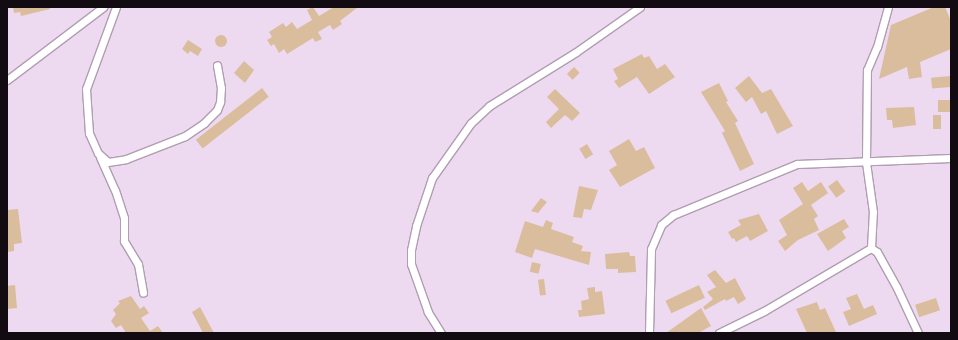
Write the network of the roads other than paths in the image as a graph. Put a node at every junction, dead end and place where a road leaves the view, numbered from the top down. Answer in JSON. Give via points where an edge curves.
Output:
{"nodes":[{"id":1,"x":103,"y":7,"type":"edge"},
{"id":2,"x":116,"y":7,"type":"edge"},
{"id":3,"x":640,"y":7,"type":"edge"},
{"id":4,"x":888,"y":7,"type":"edge"},
{"id":5,"x":217,"y":65,"type":"dead end"},
{"id":6,"x":7,"y":80,"type":"edge"},
{"id":7,"x":98,"y":153,"type":"junction"},
{"id":8,"x":951,"y":158,"type":"edge"},
{"id":9,"x":866,"y":162,"type":"junction"},
{"id":10,"x":871,"y":248,"type":"junction"},
{"id":11,"x":144,"y":293,"type":"dead end"},
{"id":12,"x":441,"y":333,"type":"edge"},
{"id":13,"x":649,"y":333,"type":"edge"},
{"id":14,"x":719,"y":333,"type":"edge"},
{"id":15,"x":918,"y":333,"type":"edge"}],
"edges":[{"from":1,"to":6,"type":"street"},
{"from":2,"to":7,"type":"street","via":[[86,89],[89,133]]},
{"from":3,"to":12,"type":"street","via":[[576,52],[489,106],[471,123],[432,178],[416,226],[411,264],[428,312]]},
{"from":4,"to":9,"type":"street","via":[[877,47],[867,70]]},
{"from":5,"to":7,"type":"street","via":[[221,88],[220,102],[217,110],[204,123],[185,136],[126,158],[108,162]]},
{"from":7,"to":11,"type":"street","via":[[115,190],[124,218],[124,241],[138,264]]},
{"from":8,"to":9,"type":"street"},
{"from":9,"to":10,"type":"street","via":[[873,212]]},
{"from":9,"to":13,"type":"street","via":[[797,164],[667,219],[657,231],[649,259]]},
{"from":10,"to":14,"type":"street","via":[[764,311]]},
{"from":10,"to":15,"type":"street","via":[[891,276]]}]}
